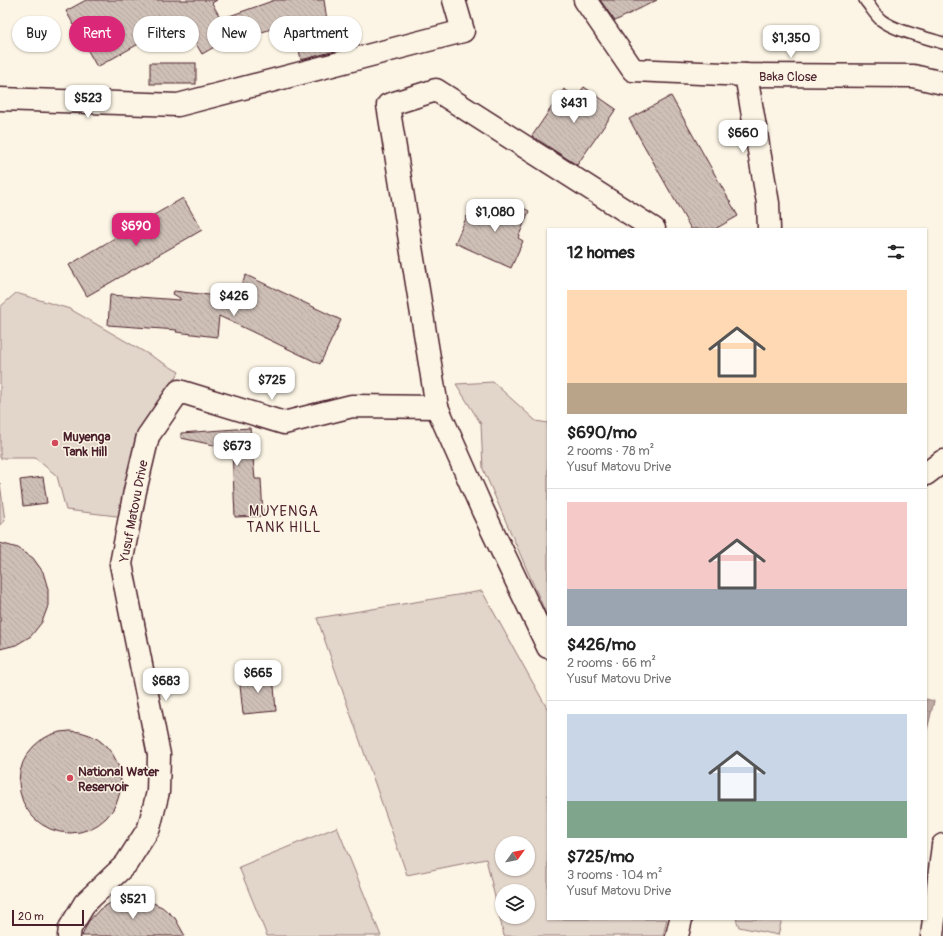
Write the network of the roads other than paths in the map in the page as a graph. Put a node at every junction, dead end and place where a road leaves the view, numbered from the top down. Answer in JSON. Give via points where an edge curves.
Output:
{"nodes":[{"id":1,"x":454,"y":0,"type":"edge"},
{"id":2,"x":585,"y":0,"type":"edge"},
{"id":3,"x":865,"y":0,"type":"edge"},
{"id":4,"x":943,"y":43,"type":"edge"},
{"id":5,"x":746,"y":75,"type":"junction"},
{"id":6,"x":943,"y":83,"type":"edge"},
{"id":7,"x":0,"y":99,"type":"edge"},
{"id":8,"x":652,"y":228,"type":"edge"},
{"id":9,"x":769,"y":228,"type":"edge"},
{"id":10,"x":437,"y":407,"type":"junction"},
{"id":11,"x":943,"y":461,"type":"edge"},
{"id":12,"x":927,"y":473,"type":"edge"},
{"id":13,"x":547,"y":645,"type":"edge"},
{"id":14,"x":943,"y":845,"type":"edge"},
{"id":15,"x":681,"y":920,"type":"edge"},
{"id":16,"x":69,"y":936,"type":"edge"},
{"id":17,"x":677,"y":936,"type":"edge"},
{"id":18,"x":932,"y":936,"type":"edge"}],
"edges":[{"from":1,"to":7,"type":"street","via":[[463,31],[178,105]]},
{"from":2,"to":5,"type":"street","name":"Baka Close","via":[[633,70]]},
{"from":3,"to":4,"type":"lane","via":[[881,19],[890,25]]},
{"from":5,"to":6,"type":"street","name":"Baka Close","via":[[913,76]]},
{"from":5,"to":9,"type":"street","via":[[768,203]]},
{"from":8,"to":10,"type":"street","via":[[436,90],[388,105]]},
{"from":10,"to":13,"type":"street"},
{"from":10,"to":16,"type":"street","name":"Yusuf Matovu Drive","via":[[352,406],[284,423],[179,391],[148,436],[121,564],[159,755],[158,792],[149,828],[126,864],[85,903],[70,928]]},
{"from":11,"to":12,"type":"street"},
{"from":14,"to":18,"type":"street"},
{"from":15,"to":17,"type":"street"}]}
